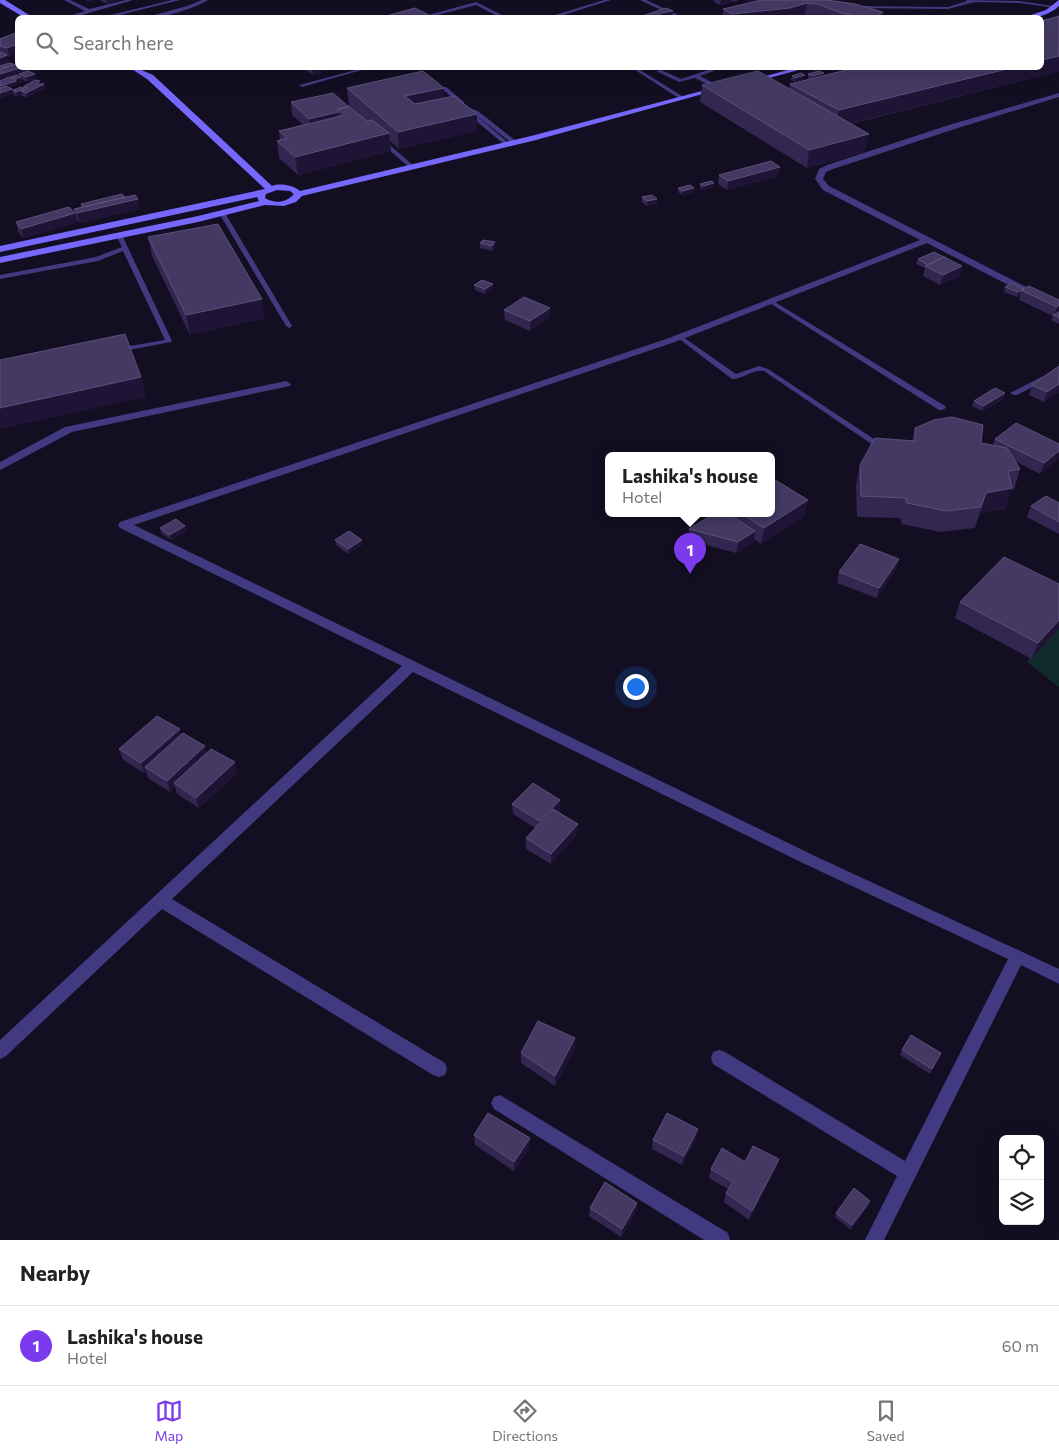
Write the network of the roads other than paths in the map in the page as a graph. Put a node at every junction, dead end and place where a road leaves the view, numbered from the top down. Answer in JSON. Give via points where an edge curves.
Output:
{"nodes":[{"id":1,"x":66,"y":0,"type":"edge"},
{"id":2,"x":131,"y":0,"type":"edge"},
{"id":3,"x":178,"y":0,"type":"edge"},
{"id":4,"x":206,"y":0,"type":"edge"},
{"id":5,"x":609,"y":0,"type":"edge"},
{"id":6,"x":642,"y":0,"type":"edge"},
{"id":7,"x":970,"y":0,"type":"edge"},
{"id":8,"x":2,"y":3,"type":"edge"},
{"id":9,"x":1058,"y":6,"type":"edge"},
{"id":10,"x":846,"y":7,"type":"edge"},
{"id":11,"x":90,"y":11,"type":"junction"},
{"id":12,"x":25,"y":15,"type":"edge"},
{"id":13,"x":76,"y":15,"type":"edge"},
{"id":14,"x":113,"y":15,"type":"edge"},
{"id":15,"x":157,"y":15,"type":"edge"},
{"id":16,"x":430,"y":15,"type":"edge"},
{"id":17,"x":500,"y":15,"type":"edge"},
{"id":18,"x":557,"y":15,"type":"edge"},
{"id":19,"x":676,"y":15,"type":"edge"},
{"id":20,"x":1039,"y":15,"type":"edge"},
{"id":21,"x":138,"y":70,"type":"edge"},
{"id":22,"x":358,"y":70,"type":"edge"},
{"id":23,"x":637,"y":70,"type":"edge"},
{"id":24,"x":709,"y":70,"type":"edge"},
{"id":25,"x":793,"y":70,"type":"edge"},
{"id":26,"x":660,"y":71,"type":"dead end"},
{"id":27,"x":695,"y":76,"type":"junction"},
{"id":28,"x":678,"y":80,"type":"junction"},
{"id":29,"x":746,"y":82,"type":"edge"},
{"id":30,"x":302,"y":85,"type":"dead end"},
{"id":31,"x":662,"y":85,"type":"junction"},
{"id":32,"x":728,"y":86,"type":"edge"},
{"id":33,"x":444,"y":88,"type":"edge"},
{"id":34,"x":720,"y":88,"type":"junction"},
{"id":35,"x":1059,"y":95,"type":"edge"},
{"id":36,"x":682,"y":98,"type":"junction"},
{"id":37,"x":380,"y":139,"type":"edge"},
{"id":38,"x":511,"y":144,"type":"junction"},
{"id":39,"x":412,"y":167,"type":"junction"},
{"id":40,"x":298,"y":194,"type":"junction"},
{"id":41,"x":266,"y":195,"type":"junction"},
{"id":42,"x":222,"y":213,"type":"junction"},
{"id":43,"x":119,"y":235,"type":"junction"},
{"id":44,"x":928,"y":240,"type":"junction"},
{"id":45,"x":126,"y":248,"type":"junction"},
{"id":46,"x":0,"y":249,"type":"edge"},
{"id":47,"x":0,"y":260,"type":"edge"},
{"id":48,"x":0,"y":278,"type":"edge"},
{"id":49,"x":1033,"y":294,"type":"edge"},
{"id":50,"x":770,"y":301,"type":"junction"},
{"id":51,"x":289,"y":326,"type":"dead end"},
{"id":52,"x":680,"y":337,"type":"junction"},
{"id":53,"x":106,"y":353,"type":"edge"},
{"id":54,"x":1059,"y":370,"type":"edge"},
{"id":55,"x":286,"y":384,"type":"dead end"},
{"id":56,"x":1014,"y":394,"type":"dead end"},
{"id":57,"x":942,"y":408,"type":"dead end"},
{"id":58,"x":876,"y":443,"type":"edge"},
{"id":59,"x":0,"y":467,"type":"edge"},
{"id":60,"x":412,"y":665,"type":"junction"},
{"id":61,"x":161,"y":900,"type":"junction"},
{"id":62,"x":1018,"y":956,"type":"junction"},
{"id":63,"x":1059,"y":977,"type":"edge"},
{"id":64,"x":0,"y":1051,"type":"edge"},
{"id":65,"x":719,"y":1058,"type":"dead end"},
{"id":66,"x":439,"y":1069,"type":"dead end"},
{"id":67,"x":500,"y":1103,"type":"dead end"},
{"id":68,"x":908,"y":1173,"type":"junction"},
{"id":69,"x":721,"y":1240,"type":"edge"},
{"id":70,"x":874,"y":1240,"type":"edge"}],
"edges":[{"from":1,"to":11,"type":"lane"},
{"from":2,"to":11,"type":"lane"},
{"from":3,"to":14,"type":"lane"},
{"from":4,"to":15,"type":"lane"},
{"from":5,"to":18,"type":"lane"},
{"from":6,"to":19,"type":"lane"},
{"from":7,"to":9,"type":"lane"},
{"from":7,"to":10,"type":"lane","via":[[948,8]]},
{"from":8,"to":12,"type":"street"},
{"from":9,"to":20,"type":"street"},
{"from":11,"to":13,"type":"lane"},
{"from":16,"to":17,"type":"lane","via":[[476,3]]},
{"from":21,"to":41,"type":"street","via":[[150,77]]},
{"from":22,"to":30,"type":"lane"},
{"from":23,"to":31,"type":"lane"},
{"from":24,"to":27,"type":"lane"},
{"from":25,"to":29,"type":"street"},
{"from":26,"to":28,"type":"lane"},
{"from":27,"to":28,"type":"lane"},
{"from":27,"to":34,"type":"lane"},
{"from":28,"to":31,"type":"lane"},
{"from":31,"to":36,"type":"lane"},
{"from":32,"to":34,"type":"street"},
{"from":33,"to":38,"type":"lane","via":[[470,113]]},
{"from":34,"to":36,"type":"street"},
{"from":35,"to":44,"type":"street","via":[[822,171],[818,179],[826,188]]},
{"from":36,"to":38,"type":"street"},
{"from":37,"to":39,"type":"lane"},
{"from":38,"to":39,"type":"street"},
{"from":39,"to":40,"type":"street"},
{"from":40,"to":41,"type":"street","via":[[288,188]]},
{"from":40,"to":41,"type":"street","via":[[286,203],[273,204]]},
{"from":41,"to":42,"type":"street"},
{"from":41,"to":46,"type":"street"},
{"from":42,"to":43,"type":"street"},
{"from":42,"to":51,"type":"lane"},
{"from":43,"to":45,"type":"lane"},
{"from":43,"to":47,"type":"street"},
{"from":44,"to":49,"type":"street"},
{"from":44,"to":50,"type":"street"},
{"from":45,"to":48,"type":"lane","via":[[98,259]]},
{"from":45,"to":53,"type":"lane","via":[[169,341]]},
{"from":50,"to":52,"type":"street"},
{"from":50,"to":57,"type":"lane"},
{"from":52,"to":58,"type":"lane","via":[[735,377],[759,368],[766,370]]},
{"from":52,"to":60,"type":"street","via":[[124,525]]},
{"from":54,"to":56,"type":"lane"},
{"from":55,"to":59,"type":"street","via":[[68,429]]},
{"from":60,"to":61,"type":"street"},
{"from":60,"to":62,"type":"street","via":[[812,861]]},
{"from":61,"to":64,"type":"street"},
{"from":61,"to":66,"type":"street"},
{"from":62,"to":63,"type":"street"},
{"from":62,"to":68,"type":"street"},
{"from":65,"to":68,"type":"street"},
{"from":67,"to":69,"type":"street"},
{"from":68,"to":70,"type":"street"}]}
